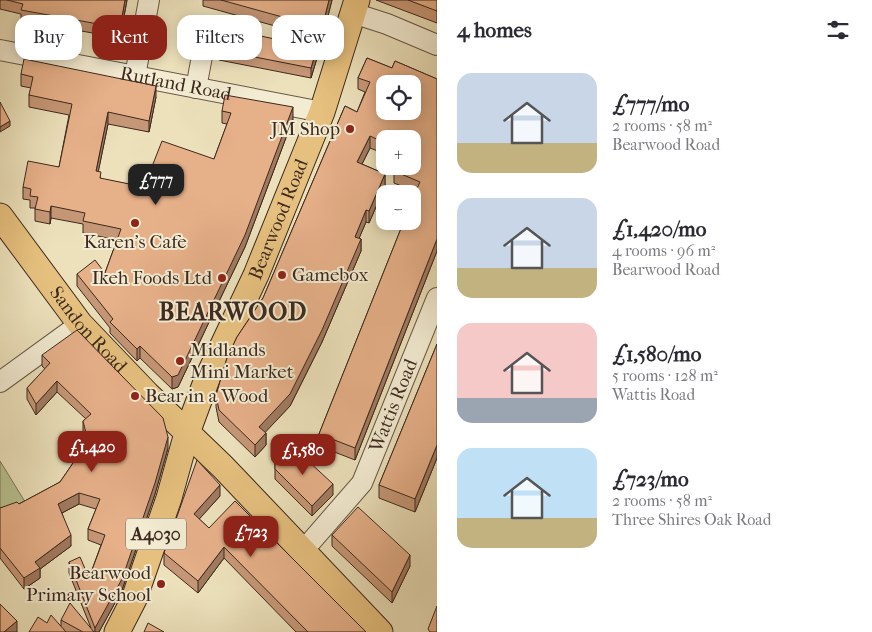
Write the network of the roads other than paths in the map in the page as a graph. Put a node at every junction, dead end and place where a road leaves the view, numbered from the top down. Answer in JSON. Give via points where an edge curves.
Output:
{"nodes":[{"id":1,"x":149,"y":0,"type":"edge"},
{"id":2,"x":355,"y":7,"type":"edge"},
{"id":3,"x":437,"y":45,"type":"edge"},
{"id":4,"x":0,"y":50,"type":"edge"},
{"id":5,"x":201,"y":60,"type":"edge"},
{"id":6,"x":135,"y":76,"type":"junction"},
{"id":7,"x":196,"y":88,"type":"junction"},
{"id":8,"x":322,"y":112,"type":"junction"},
{"id":9,"x":0,"y":216,"type":"edge"},
{"id":10,"x":437,"y":298,"type":"edge"},
{"id":11,"x":80,"y":324,"type":"junction"},
{"id":12,"x":0,"y":382,"type":"edge"},
{"id":13,"x":187,"y":434,"type":"junction"},
{"id":14,"x":302,"y":552,"type":"junction"},
{"id":15,"x":117,"y":632,"type":"edge"},
{"id":16,"x":380,"y":632,"type":"edge"}],
"edges":[{"from":1,"to":6,"type":"street"},
{"from":2,"to":3,"type":"street"},
{"from":2,"to":8,"type":"main road","name":"Bearwood Road","number":"A4030"},
{"from":4,"to":6,"type":"street","name":"Rutland Road"},
{"from":5,"to":7,"type":"street"},
{"from":6,"to":7,"type":"street","name":"Rutland Road"},
{"from":7,"to":8,"type":"street","name":"Rutland Road"},
{"from":8,"to":13,"type":"main road","name":"Bearwood Road","number":"A4030","via":[[256,275],[207,379]]},
{"from":9,"to":11,"type":"main road","name":"Sandon Road"},
{"from":10,"to":14,"type":"street","name":"Wattis Road","via":[[362,483]]},
{"from":11,"to":12,"type":"street"},
{"from":11,"to":13,"type":"main road","name":"Sandon Road"},
{"from":13,"to":14,"type":"main road","name":"Sandon Road","via":[[223,467]]},
{"from":13,"to":15,"type":"main road","name":"Bearwood Road","number":"A4030","via":[[169,498],[140,580]]},
{"from":14,"to":16,"type":"main road","name":"Sandon Road"}]}
